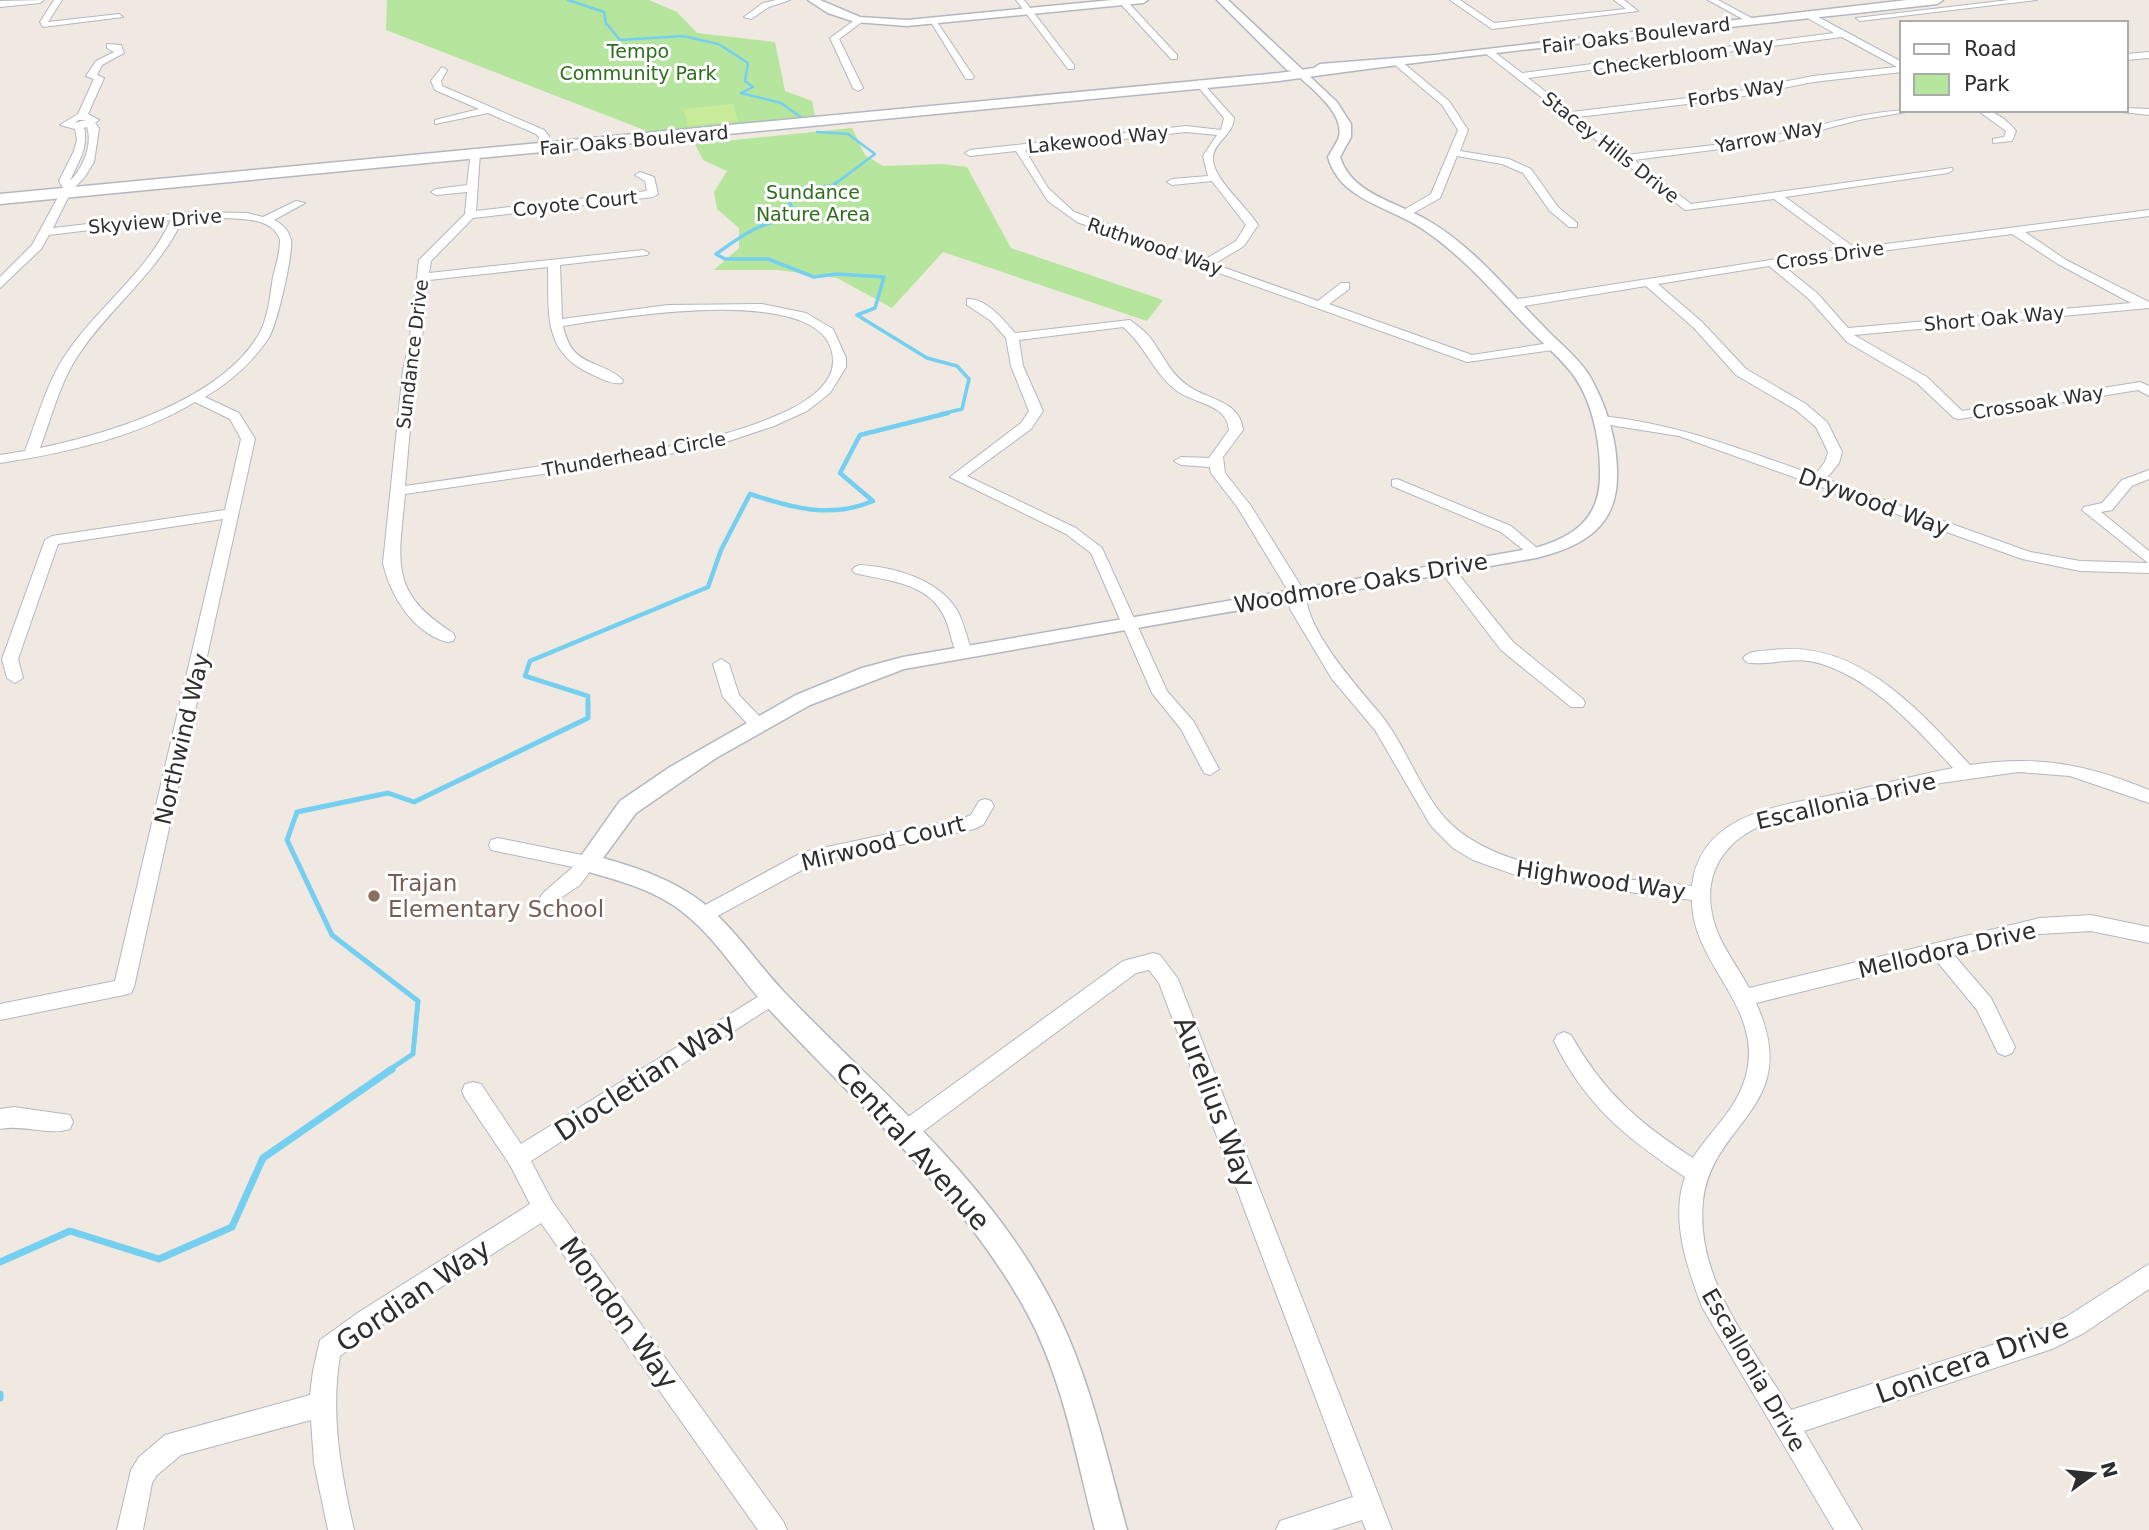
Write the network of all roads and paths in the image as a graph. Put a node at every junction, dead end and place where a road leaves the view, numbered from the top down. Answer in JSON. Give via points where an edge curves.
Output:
{"nodes":[{"id":1,"x":40,"y":0,"type":"edge"},
{"id":2,"x":58,"y":0,"type":"edge"},
{"id":3,"x":786,"y":0,"type":"edge"},
{"id":4,"x":813,"y":0,"type":"edge"},
{"id":5,"x":1020,"y":0,"type":"edge"},
{"id":6,"x":1143,"y":0,"type":"edge"},
{"id":7,"x":1222,"y":0,"type":"edge"},
{"id":8,"x":1454,"y":0,"type":"edge"},
{"id":9,"x":1618,"y":0,"type":"edge"},
{"id":10,"x":1717,"y":0,"type":"edge"},
{"id":11,"x":1937,"y":0,"type":"edge"},
{"id":12,"x":2033,"y":0,"type":"edge"},
{"id":13,"x":1122,"y":1,"type":"edge"},
{"id":14,"x":1916,"y":1,"type":"edge"},
{"id":15,"x":0,"y":4,"type":"edge"},
{"id":16,"x":1030,"y":11,"type":"junction"},
{"id":17,"x":1807,"y":14,"type":"junction"},
{"id":18,"x":119,"y":17,"type":"dead end"},
{"id":19,"x":748,"y":17,"type":"dead end"},
{"id":20,"x":1860,"y":18,"type":"dead end"},
{"id":21,"x":859,"y":20,"type":"junction"},
{"id":22,"x":932,"y":21,"type":"junction"},
{"id":23,"x":1753,"y":21,"type":"junction"},
{"id":24,"x":1844,"y":34,"type":"junction"},
{"id":25,"x":110,"y":46,"type":"dead end"},
{"id":26,"x":1490,"y":53,"type":"junction"},
{"id":27,"x":2149,"y":55,"type":"edge"},
{"id":28,"x":1174,"y":57,"type":"dead end"},
{"id":29,"x":2128,"y":57,"type":"edge"},
{"id":30,"x":1398,"y":63,"type":"junction"},
{"id":31,"x":1900,"y":66,"type":"edge"},
{"id":32,"x":1072,"y":67,"type":"dead end"},
{"id":33,"x":1900,"y":67,"type":"edge"},
{"id":34,"x":1295,"y":68,"type":"junction"},
{"id":35,"x":442,"y":70,"type":"dead end"},
{"id":36,"x":1520,"y":76,"type":"junction"},
{"id":37,"x":969,"y":77,"type":"dead end"},
{"id":38,"x":1200,"y":83,"type":"junction"},
{"id":39,"x":858,"y":88,"type":"dead end"},
{"id":40,"x":488,"y":110,"type":"junction"},
{"id":41,"x":2128,"y":111,"type":"edge"},
{"id":42,"x":1900,"y":112,"type":"edge"},
{"id":43,"x":1986,"y":112,"type":"edge"},
{"id":44,"x":2149,"y":112,"type":"edge"},
{"id":45,"x":1569,"y":115,"type":"junction"},
{"id":46,"x":84,"y":122,"type":"junction"},
{"id":47,"x":438,"y":122,"type":"dead end"},
{"id":48,"x":1225,"y":133,"type":"junction"},
{"id":49,"x":1997,"y":141,"type":"dead end"},
{"id":50,"x":543,"y":148,"type":"junction"},
{"id":51,"x":1019,"y":148,"type":"junction"},
{"id":52,"x":95,"y":149,"type":"junction"},
{"id":53,"x":79,"y":151,"type":"junction"},
{"id":54,"x":475,"y":153,"type":"junction"},
{"id":55,"x":970,"y":153,"type":"dead end"},
{"id":56,"x":1455,"y":153,"type":"junction"},
{"id":57,"x":1625,"y":159,"type":"junction"},
{"id":58,"x":1948,"y":170,"type":"dead end"},
{"id":59,"x":82,"y":173,"type":"junction"},
{"id":60,"x":68,"y":174,"type":"junction"},
{"id":61,"x":640,"y":175,"type":"dead end"},
{"id":62,"x":1216,"y":178,"type":"junction"},
{"id":63,"x":1172,"y":182,"type":"dead end"},
{"id":64,"x":472,"y":188,"type":"junction"},
{"id":65,"x":67,"y":190,"type":"junction"},
{"id":66,"x":436,"y":192,"type":"dead end"},
{"id":67,"x":1779,"y":197,"type":"junction"},
{"id":68,"x":0,"y":199,"type":"edge"},
{"id":69,"x":300,"y":202,"type":"dead end"},
{"id":70,"x":1406,"y":213,"type":"junction"},
{"id":71,"x":470,"y":215,"type":"junction"},
{"id":72,"x":2147,"y":215,"type":"edge"},
{"id":73,"x":178,"y":217,"type":"junction"},
{"id":74,"x":265,"y":220,"type":"junction"},
{"id":75,"x":1573,"y":225,"type":"dead end"},
{"id":76,"x":2015,"y":231,"type":"junction"},
{"id":77,"x":45,"y":232,"type":"junction"},
{"id":78,"x":1853,"y":251,"type":"junction"},
{"id":79,"x":643,"y":253,"type":"dead end"},
{"id":80,"x":554,"y":261,"type":"junction"},
{"id":81,"x":1771,"y":262,"type":"junction"},
{"id":82,"x":1205,"y":264,"type":"junction"},
{"id":83,"x":0,"y":273,"type":"edge"},
{"id":84,"x":13,"y":273,"type":"junction"},
{"id":85,"x":422,"y":277,"type":"junction"},
{"id":86,"x":0,"y":284,"type":"edge"},
{"id":87,"x":1651,"y":284,"type":"junction"},
{"id":88,"x":1345,"y":286,"type":"dead end"},
{"id":89,"x":971,"y":302,"type":"dead end"},
{"id":90,"x":1512,"y":304,"type":"junction"},
{"id":91,"x":1320,"y":305,"type":"junction"},
{"id":92,"x":2147,"y":306,"type":"edge"},
{"id":93,"x":557,"y":323,"type":"junction"},
{"id":94,"x":1844,"y":332,"type":"junction"},
{"id":95,"x":1012,"y":337,"type":"junction"},
{"id":96,"x":1556,"y":346,"type":"junction"},
{"id":97,"x":617,"y":380,"type":"dead end"},
{"id":98,"x":2149,"y":392,"type":"edge"},
{"id":99,"x":193,"y":397,"type":"junction"},
{"id":100,"x":1602,"y":420,"type":"junction"},
{"id":101,"x":30,"y":454,"type":"junction"},
{"id":102,"x":0,"y":459,"type":"edge"},
{"id":103,"x":1181,"y":461,"type":"dead end"},
{"id":104,"x":1215,"y":463,"type":"junction"},
{"id":105,"x":2149,"y":474,"type":"edge"},
{"id":106,"x":1818,"y":481,"type":"junction"},
{"id":107,"x":1397,"y":483,"type":"dead end"},
{"id":108,"x":397,"y":491,"type":"junction"},
{"id":109,"x":233,"y":513,"type":"junction"},
{"id":110,"x":1536,"y":552,"type":"junction"},
{"id":111,"x":2149,"y":559,"type":"edge"},
{"id":112,"x":1446,"y":568,"type":"junction"},
{"id":113,"x":2149,"y":568,"type":"edge"},
{"id":114,"x":860,"y":570,"type":"dead end"},
{"id":115,"x":1298,"y":594,"type":"junction"},
{"id":116,"x":1131,"y":623,"type":"junction"},
{"id":117,"x":447,"y":637,"type":"dead end"},
{"id":118,"x":964,"y":652,"type":"junction"},
{"id":119,"x":1751,"y":658,"type":"dead end"},
{"id":120,"x":721,"y":664,"type":"dead end"},
{"id":121,"x":15,"y":678,"type":"dead end"},
{"id":122,"x":1577,"y":702,"type":"dead end"},
{"id":123,"x":758,"y":725,"type":"junction"},
{"id":124,"x":1210,"y":769,"type":"dead end"},
{"id":125,"x":1967,"y":772,"type":"junction"},
{"id":126,"x":2149,"y":797,"type":"edge"},
{"id":127,"x":985,"y":806,"type":"dead end"},
{"id":128,"x":498,"y":845,"type":"dead end"},
{"id":129,"x":587,"y":863,"type":"junction"},
{"id":130,"x":1700,"y":894,"type":"junction"},
{"id":131,"x":550,"y":898,"type":"dead end"},
{"id":132,"x":703,"y":915,"type":"junction"},
{"id":133,"x":2149,"y":935,"type":"edge"},
{"id":134,"x":1940,"y":952,"type":"junction"},
{"id":135,"x":772,"y":996,"type":"junction"},
{"id":136,"x":1746,"y":997,"type":"junction"},
{"id":137,"x":0,"y":1012,"type":"edge"},
{"id":138,"x":1564,"y":1041,"type":"dead end"},
{"id":139,"x":2005,"y":1047,"type":"dead end"},
{"id":140,"x":473,"y":1091,"type":"dead end"},
{"id":141,"x":0,"y":1119,"type":"edge"},
{"id":142,"x":62,"y":1122,"type":"dead end"},
{"id":143,"x":905,"y":1132,"type":"junction"},
{"id":144,"x":517,"y":1158,"type":"junction"},
{"id":145,"x":1698,"y":1173,"type":"junction"},
{"id":146,"x":544,"y":1208,"type":"junction"},
{"id":147,"x":2149,"y":1275,"type":"edge"},
{"id":148,"x":323,"y":1404,"type":"junction"},
{"id":149,"x":1784,"y":1425,"type":"junction"},
{"id":150,"x":1369,"y":1505,"type":"junction"},
{"id":151,"x":130,"y":1530,"type":"edge"},
{"id":152,"x":341,"y":1530,"type":"edge"},
{"id":153,"x":774,"y":1530,"type":"edge"},
{"id":154,"x":1111,"y":1530,"type":"edge"},
{"id":155,"x":1289,"y":1530,"type":"edge"},
{"id":156,"x":1379,"y":1530,"type":"edge"},
{"id":157,"x":1849,"y":1530,"type":"edge"}],
"edges":[{"from":1,"to":15,"type":"street"},
{"from":2,"to":18,"type":"street","via":[[46,25]]},
{"from":3,"to":19,"type":"street","via":[[766,5]]},
{"from":4,"to":21,"type":"street"},
{"from":5,"to":16,"type":"street"},
{"from":6,"to":13,"type":"street"},
{"from":7,"to":34,"type":"street","name":"Woodmore Oaks Drive"},
{"from":8,"to":9,"type":"street","via":[[1492,26],[1634,11]]},
{"from":10,"to":23,"type":"street"},
{"from":11,"to":14,"type":"main road","name":"Fair Oaks Boulevard"},
{"from":12,"to":20,"type":"street"},
{"from":13,"to":16,"type":"street"},
{"from":13,"to":28,"type":"street"},
{"from":14,"to":17,"type":"main road","name":"Fair Oaks Boulevard"},
{"from":16,"to":22,"type":"street"},
{"from":16,"to":32,"type":"street"},
{"from":17,"to":23,"type":"main road","name":"Fair Oaks Boulevard"},
{"from":17,"to":24,"type":"street"},
{"from":21,"to":22,"type":"street"},
{"from":21,"to":39,"type":"street","via":[[834,38]]},
{"from":22,"to":37,"type":"street"},
{"from":23,"to":26,"type":"main road","name":"Fair Oaks Boulevard"},
{"from":24,"to":31,"type":"street"},
{"from":24,"to":36,"type":"street","name":"Checkerbloom Way"},
{"from":25,"to":46,"type":"street","via":[[118,47],[119,54],[95,68],[91,76],[100,78]]},
{"from":26,"to":30,"type":"main road","name":"Fair Oaks Boulevard"},
{"from":26,"to":36,"type":"street","name":"Stacey Hills Drive"},
{"from":27,"to":29,"type":"street"},
{"from":30,"to":34,"type":"main road","name":"Fair Oaks Boulevard"},
{"from":30,"to":56,"type":"street","via":[[1462,122]]},
{"from":33,"to":45,"type":"street","name":"Forbs Way","via":[[1729,96]]},
{"from":34,"to":38,"type":"main road","name":"Fair Oaks Boulevard","via":[[1268,76]]},
{"from":34,"to":70,"type":"street","name":"Woodmore Oaks Drive","via":[[1333,104],[1345,124],[1345,137],[1334,157],[1339,174],[1360,191]]},
{"from":35,"to":40,"type":"street","via":[[438,88]]},
{"from":36,"to":45,"type":"street","name":"Stacey Hills Drive"},
{"from":38,"to":48,"type":"street","via":[[1229,118]]},
{"from":38,"to":50,"type":"main road","name":"Fair Oaks Boulevard"},
{"from":40,"to":47,"type":"street"},
{"from":40,"to":50,"type":"street","via":[[540,132]]},
{"from":41,"to":44,"type":"street"},
{"from":42,"to":57,"type":"street","name":"Yarrow Way","via":[[1859,117],[1775,139]]},
{"from":43,"to":49,"type":"street","via":[[2011,131],[2008,139]]},
{"from":45,"to":57,"type":"street","name":"Stacey Hills Drive"},
{"from":46,"to":52,"type":"street","via":[[94,128]]},
{"from":46,"to":53,"type":"street"},
{"from":48,"to":51,"type":"street","name":"Lakewood Way","via":[[1186,129]]},
{"from":48,"to":62,"type":"street","via":[[1208,159]]},
{"from":50,"to":54,"type":"main road","name":"Fair Oaks Boulevard"},
{"from":51,"to":55,"type":"street","name":"Lakewood Way"},
{"from":51,"to":82,"type":"street","name":"Ruthwood Way","via":[[1052,201],[1065,213]]},
{"from":52,"to":53,"type":"street"},
{"from":52,"to":59,"type":"street"},
{"from":53,"to":60,"type":"street"},
{"from":54,"to":64,"type":"street"},
{"from":54,"to":65,"type":"main road","name":"Fair Oaks Boulevard"},
{"from":56,"to":70,"type":"street","via":[[1436,196]]},
{"from":56,"to":75,"type":"street","via":[[1505,161],[1527,171]]},
{"from":57,"to":67,"type":"street","name":"Stacey Hills Drive","via":[[1689,208]]},
{"from":58,"to":67,"type":"street","name":"Stacey Hills Drive","via":[[1838,184]]},
{"from":59,"to":60,"type":"street"},
{"from":59,"to":65,"type":"street"},
{"from":60,"to":65,"type":"street","via":[[64,181]]},
{"from":61,"to":71,"type":"street","name":"Coyote Court","via":[[650,180],[653,194]]},
{"from":62,"to":63,"type":"street"},
{"from":62,"to":82,"type":"street","via":[[1252,229],[1242,242]]},
{"from":64,"to":66,"type":"street"},
{"from":64,"to":71,"type":"street"},
{"from":65,"to":68,"type":"main road","name":"Fair Oaks Boulevard"},
{"from":65,"to":77,"type":"street"},
{"from":67,"to":78,"type":"street"},
{"from":69,"to":74,"type":"street"},
{"from":70,"to":90,"type":"street","name":"Woodmore Oaks Drive","via":[[1454,244]]},
{"from":71,"to":85,"type":"street","name":"Sundance Drive","via":[[431,252]]},
{"from":72,"to":76,"type":"street","name":"Cross Drive"},
{"from":73,"to":74,"type":"street","name":"Skyview Drive","via":[[219,214]]},
{"from":73,"to":77,"type":"street","name":"Skyview Drive"},
{"from":73,"to":101,"type":"street","via":[[167,241],[133,288],[73,353]]},
{"from":74,"to":99,"type":"street","via":[[283,230],[287,244],[268,325],[241,363]]},
{"from":76,"to":78,"type":"street","name":"Cross Drive"},
{"from":76,"to":92,"type":"street","via":[[2062,262]]},
{"from":77,"to":84,"type":"street"},
{"from":78,"to":81,"type":"street","name":"Cross Drive"},
{"from":79,"to":80,"type":"street"},
{"from":80,"to":85,"type":"street"},
{"from":80,"to":93,"type":"street"},
{"from":81,"to":87,"type":"street","name":"Cross Drive"},
{"from":81,"to":94,"type":"street","name":"Crossoak Way","via":[[1813,296]]},
{"from":82,"to":91,"type":"street","name":"Ruthwood Way"},
{"from":83,"to":84,"type":"street"},
{"from":84,"to":86,"type":"street"},
{"from":85,"to":108,"type":"street","name":"Sundance Drive"},
{"from":87,"to":90,"type":"street","name":"Cross Drive"},
{"from":87,"to":106,"type":"street","via":[[1698,325],[1741,372],[1801,407],[1822,425],[1835,453]]},
{"from":88,"to":91,"type":"street"},
{"from":89,"to":95,"type":"street"},
{"from":90,"to":96,"type":"street","name":"Woodmore Oaks Drive"},
{"from":91,"to":96,"type":"street","name":"Ruthwood Way","via":[[1471,359]]},
{"from":92,"to":94,"type":"street","name":"Short Oak Way"},
{"from":93,"to":97,"type":"street","via":[[558,338],[571,359]]},
{"from":93,"to":108,"type":"street","name":"Thunderhead Circle","via":[[714,305],[758,305],[821,326],[837,345],[840,363],[833,381],[808,404],[719,442]]},
{"from":94,"to":98,"type":"street","name":"Crossoak Way","via":[[1875,356],[1922,380],[1959,415],[2140,386]]},
{"from":95,"to":104,"type":"street","via":[[1126,323],[1143,337],[1171,380],[1232,415],[1236,430]]},
{"from":95,"to":116,"type":"street","via":[[1017,366],[1036,407],[1026,426],[957,477],[1084,539],[1102,558]]},
{"from":96,"to":100,"type":"street","name":"Woodmore Oaks Drive","via":[[1588,385]]},
{"from":99,"to":101,"type":"street","via":[[126,428]]},
{"from":99,"to":109,"type":"street","name":"Northwind Way","via":[[233,413],[246,428],[247,447]]},
{"from":100,"to":106,"type":"street","name":"Drywood Way","via":[[1683,433]]},
{"from":100,"to":110,"type":"street","name":"Woodmore Oaks Drive","via":[[1608,490],[1600,517],[1570,542]]},
{"from":101,"to":102,"type":"street"},
{"from":103,"to":104,"type":"street"},
{"from":104,"to":115,"type":"street","name":"Highwood Way"},
{"from":105,"to":111,"type":"street","via":[[2127,483],[2107,507],[2089,510]]},
{"from":106,"to":113,"type":"street","name":"Drywood Way","via":[[2051,563]]},
{"from":107,"to":110,"type":"street","via":[[1506,528]]},
{"from":108,"to":117,"type":"street","name":"Sundance Drive","via":[[393,578],[410,608]]},
{"from":109,"to":121,"type":"street","via":[[52,540],[10,659]]},
{"from":109,"to":137,"type":"street","name":"Northwind Way","via":[[124,987]]},
{"from":110,"to":112,"type":"street","name":"Woodmore Oaks Drive"},
{"from":112,"to":115,"type":"street","name":"Woodmore Oaks Drive"},
{"from":112,"to":122,"type":"street","via":[[1507,646]]},
{"from":114,"to":118,"type":"street","via":[[887,572],[936,596],[951,613]]},
{"from":115,"to":116,"type":"street","name":"Woodmore Oaks Drive"},
{"from":115,"to":130,"type":"street","name":"Highwood Way","via":[[1298,609],[1338,675],[1381,726],[1437,821],[1460,843],[1527,872]]},
{"from":116,"to":118,"type":"street","name":"Woodmore Oaks Drive"},
{"from":116,"to":124,"type":"street","via":[[1160,693],[1188,726]]},
{"from":118,"to":123,"type":"street","name":"Woodmore Oaks Drive","via":[[853,678]]},
{"from":119,"to":125,"type":"street","via":[[1806,656],[1860,675],[1895,698]]},
{"from":120,"to":123,"type":"street","via":[[732,697]]},
{"from":123,"to":129,"type":"street","name":"Woodmore Oaks Drive","via":[[638,799]]},
{"from":125,"to":126,"type":"street","name":"Escallonia Drive","via":[[2044,766],[2091,776]]},
{"from":125,"to":130,"type":"street","name":"Escallonia Drive","via":[[1752,821],[1725,838],[1712,853]]},
{"from":127,"to":132,"type":"street","name":"Mirwood Court","via":[[977,820],[968,824],[810,857]]},
{"from":128,"to":129,"type":"street","name":"Central Avenue"},
{"from":129,"to":131,"type":"street"},
{"from":129,"to":132,"type":"street","name":"Central Avenue","via":[[660,887]]},
{"from":130,"to":136,"type":"street","name":"Escallonia Drive","via":[[1706,927]]},
{"from":132,"to":135,"type":"street","name":"Central Avenue"},
{"from":133,"to":134,"type":"street","name":"Mellodora Drive","via":[[2091,923],[2040,926]]},
{"from":134,"to":136,"type":"street","name":"Mellodora Drive"},
{"from":134,"to":139,"type":"street","via":[[1984,1004]]},
{"from":135,"to":143,"type":"street","name":"Central Avenue"},
{"from":135,"to":144,"type":"street","name":"Diocletian Way"},
{"from":136,"to":145,"type":"street","name":"Escallonia Drive","via":[[1757,1034],[1758,1072],[1737,1119],[1711,1148]]},
{"from":138,"to":145,"type":"street","via":[[1579,1072],[1613,1114]]},
{"from":140,"to":144,"type":"street","name":"Mondon Way"},
{"from":141,"to":142,"type":"street","via":[[14,1116]]},
{"from":143,"to":150,"type":"street","name":"Aurelius Way","via":[[1130,967],[1153,961],[1168,979]]},
{"from":143,"to":154,"type":"street","name":"Central Avenue","via":[[982,1220],[1039,1306],[1061,1356]]},
{"from":144,"to":146,"type":"street","name":"Mondon Way"},
{"from":145,"to":149,"type":"street","name":"Escallonia Drive","via":[[1691,1208],[1700,1272],[1714,1307]]},
{"from":146,"to":148,"type":"street","name":"Gordian Way","via":[[341,1338],[329,1349]]},
{"from":146,"to":153,"type":"street","name":"Mondon Way"},
{"from":147,"to":149,"type":"street","name":"Lonicera Drive","via":[[2043,1341]]},
{"from":148,"to":151,"type":"street","via":[[174,1444],[140,1479]]},
{"from":148,"to":152,"type":"street","name":"Gordian Way","via":[[328,1480]]},
{"from":149,"to":157,"type":"street","name":"Escallonia Drive"},
{"from":150,"to":155,"type":"street"},
{"from":150,"to":156,"type":"street","name":"Aurelius Way"}]}
